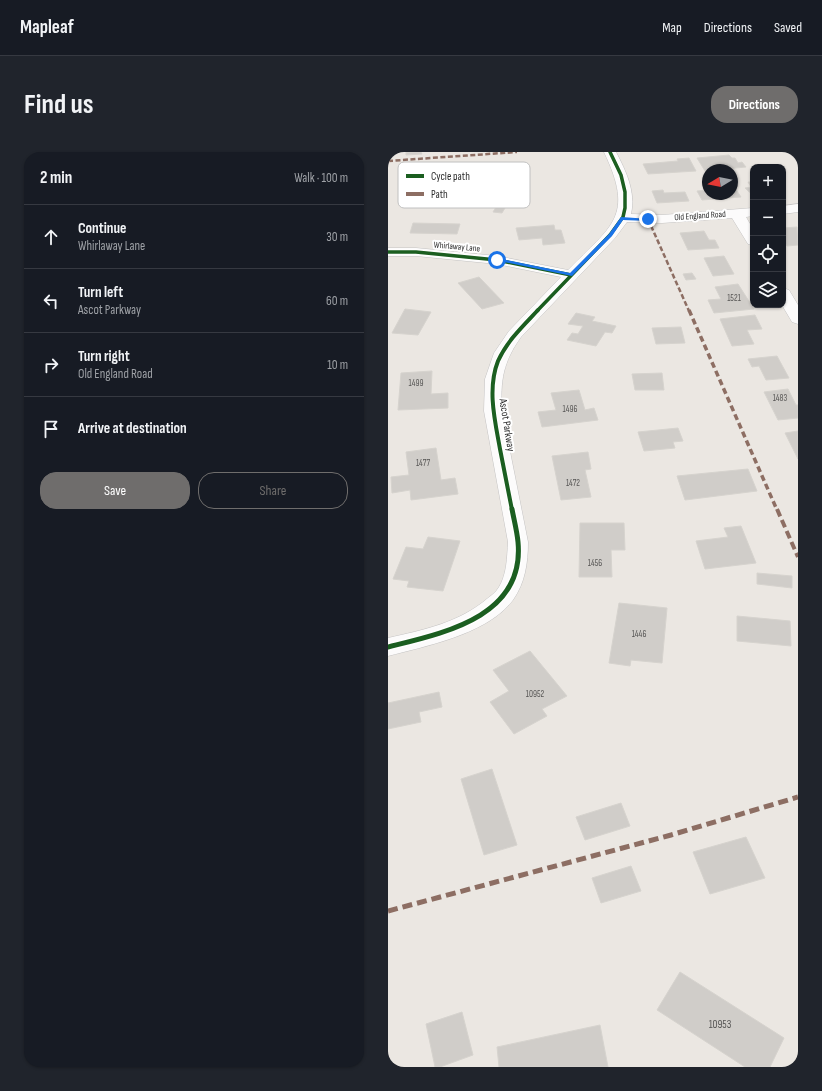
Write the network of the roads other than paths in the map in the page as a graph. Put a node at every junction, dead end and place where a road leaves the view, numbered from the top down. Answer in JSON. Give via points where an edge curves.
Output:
{"nodes":[{"id":1,"x":615,"y":153,"type":"edge"},
{"id":2,"x":798,"y":208,"type":"edge"},
{"id":3,"x":786,"y":210,"type":"edge"},
{"id":4,"x":750,"y":212,"type":"edge"},
{"id":5,"x":737,"y":214,"type":"junction"},
{"id":6,"x":622,"y":218,"type":"junction"},
{"id":7,"x":750,"y":236,"type":"edge"},
{"id":8,"x":388,"y":252,"type":"edge"},
{"id":9,"x":571,"y":275,"type":"junction"},
{"id":10,"x":786,"y":298,"type":"edge"},
{"id":11,"x":798,"y":319,"type":"edge"},
{"id":12,"x":388,"y":647,"type":"edge"}],
"edges":[{"from":1,"to":6,"type":"street","name":"Ascot Parkway","via":[[626,197]]},
{"from":2,"to":3,"type":"street"},
{"from":4,"to":5,"type":"street","name":"Old England Road"},
{"from":5,"to":6,"type":"street","name":"Old England Road","via":[[655,219]]},
{"from":5,"to":7,"type":"street"},
{"from":6,"to":9,"type":"street","name":"Ascot Parkway","via":[[610,235]]},
{"from":8,"to":9,"type":"street","name":"Whirlaway Lane","via":[[423,252],[497,260]]},
{"from":9,"to":12,"type":"street","name":"Ascot Parkway","via":[[515,334],[502,351],[495,370],[492,390],[493,411],[518,542],[514,578],[505,596],[483,615],[454,629]]},
{"from":10,"to":11,"type":"street"}]}
